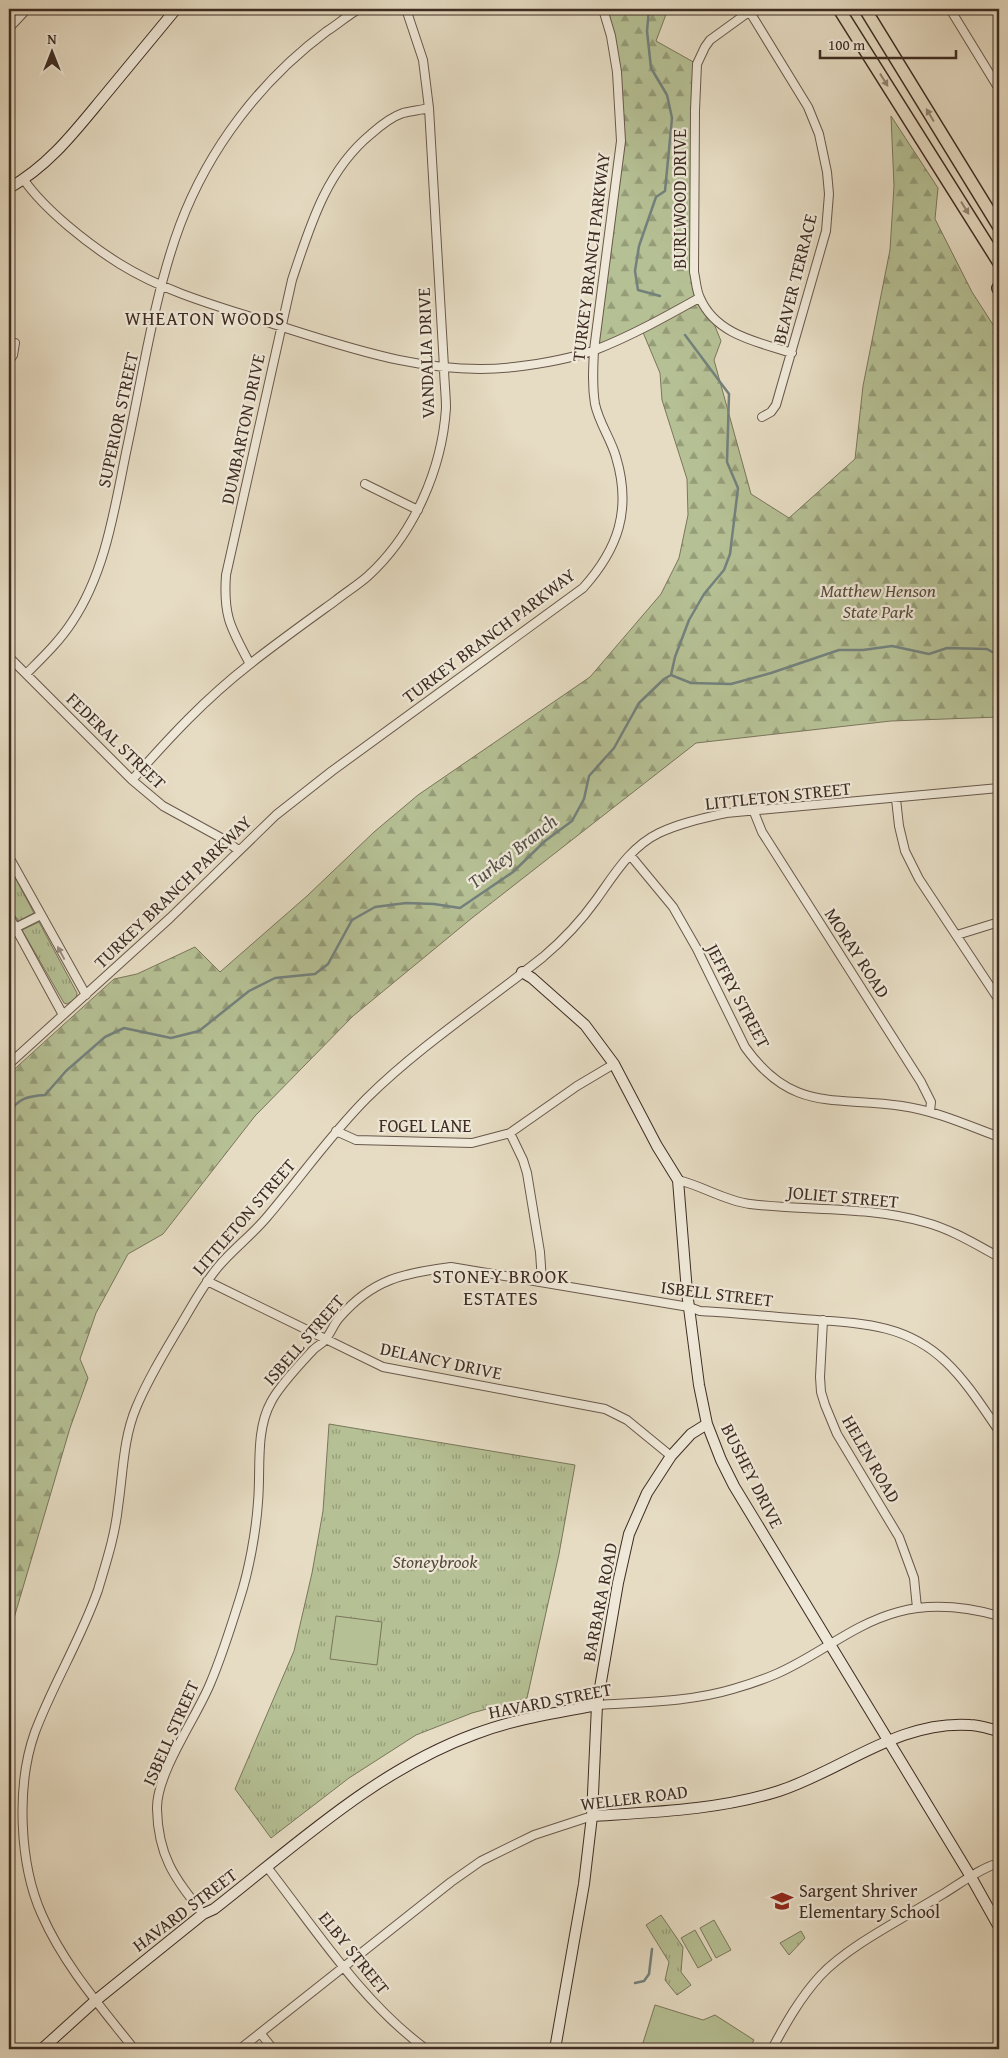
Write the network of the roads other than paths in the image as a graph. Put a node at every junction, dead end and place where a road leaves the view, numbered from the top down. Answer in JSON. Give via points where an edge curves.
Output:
{"nodes":[{"id":1,"x":27,"y":9,"type":"edge"},
{"id":2,"x":176,"y":9,"type":"edge"},
{"id":3,"x":359,"y":9,"type":"edge"},
{"id":4,"x":406,"y":9,"type":"edge"},
{"id":5,"x":604,"y":9,"type":"edge"},
{"id":6,"x":839,"y":9,"type":"edge"},
{"id":7,"x":865,"y":9,"type":"edge"},
{"id":8,"x":950,"y":9,"type":"edge"},
{"id":9,"x":749,"y":10,"type":"edge"},
{"id":10,"x":9,"y":28,"type":"edge"},
{"id":11,"x":999,"y":89,"type":"edge"},
{"id":12,"x":429,"y":108,"type":"junction"},
{"id":13,"x":24,"y":180,"type":"junction"},
{"id":14,"x":9,"y":188,"type":"edge"},
{"id":15,"x":998,"y":226,"type":"edge"},
{"id":16,"x":981,"y":234,"type":"junction"},
{"id":17,"x":999,"y":264,"type":"edge"},
{"id":18,"x":162,"y":286,"type":"junction"},
{"id":19,"x":699,"y":298,"type":"junction"},
{"id":20,"x":281,"y":327,"type":"junction"},
{"id":21,"x":15,"y":343,"type":"dead end"},
{"id":22,"x":594,"y":350,"type":"junction"},
{"id":23,"x":792,"y":353,"type":"junction"},
{"id":24,"x":9,"y":361,"type":"edge"},
{"id":25,"x":444,"y":367,"type":"junction"},
{"id":26,"x":762,"y":417,"type":"dead end"},
{"id":27,"x":365,"y":484,"type":"dead end"},
{"id":28,"x":418,"y":510,"type":"junction"},
{"id":29,"x":9,"y":657,"type":"edge"},
{"id":30,"x":250,"y":664,"type":"junction"},
{"id":31,"x":26,"y":674,"type":"junction"},
{"id":32,"x":132,"y":780,"type":"junction"},
{"id":33,"x":999,"y":788,"type":"edge"},
{"id":34,"x":896,"y":799,"type":"junction"},
{"id":35,"x":754,"y":812,"type":"junction"},
{"id":36,"x":238,"y":850,"type":"junction"},
{"id":37,"x":630,"y":855,"type":"junction"},
{"id":38,"x":9,"y":857,"type":"edge"},
{"id":39,"x":40,"y":915,"type":"junction"},
{"id":40,"x":9,"y":916,"type":"edge"},
{"id":41,"x":999,"y":922,"type":"edge"},
{"id":42,"x":16,"y":928,"type":"junction"},
{"id":43,"x":957,"y":935,"type":"junction"},
{"id":44,"x":522,"y":972,"type":"junction"},
{"id":45,"x":86,"y":995,"type":"junction"},
{"id":46,"x":999,"y":1000,"type":"edge"},
{"id":47,"x":63,"y":1015,"type":"junction"},
{"id":48,"x":9,"y":1064,"type":"edge"},
{"id":49,"x":614,"y":1064,"type":"junction"},
{"id":50,"x":930,"y":1112,"type":"junction"},
{"id":51,"x":336,"y":1131,"type":"junction"},
{"id":52,"x":510,"y":1134,"type":"junction"},
{"id":53,"x":999,"y":1137,"type":"edge"},
{"id":54,"x":678,"y":1180,"type":"junction"},
{"id":55,"x":999,"y":1258,"type":"edge"},
{"id":56,"x":206,"y":1281,"type":"junction"},
{"id":57,"x":542,"y":1281,"type":"junction"},
{"id":58,"x":689,"y":1307,"type":"junction"},
{"id":59,"x":823,"y":1320,"type":"junction"},
{"id":60,"x":325,"y":1340,"type":"junction"},
{"id":61,"x":706,"y":1424,"type":"junction"},
{"id":62,"x":999,"y":1431,"type":"edge"},
{"id":63,"x":671,"y":1456,"type":"junction"},
{"id":64,"x":917,"y":1608,"type":"junction"},
{"id":65,"x":999,"y":1616,"type":"edge"},
{"id":66,"x":828,"y":1644,"type":"junction"},
{"id":67,"x":597,"y":1705,"type":"junction"},
{"id":68,"x":999,"y":1731,"type":"edge"},
{"id":69,"x":887,"y":1741,"type":"junction"},
{"id":70,"x":592,"y":1816,"type":"junction"},
{"id":71,"x":999,"y":1863,"type":"edge"},
{"id":72,"x":267,"y":1868,"type":"junction"},
{"id":73,"x":971,"y":1877,"type":"junction"},
{"id":74,"x":203,"y":1914,"type":"junction"},
{"id":75,"x":999,"y":1927,"type":"edge"},
{"id":76,"x":344,"y":1966,"type":"junction"},
{"id":77,"x":96,"y":2001,"type":"junction"},
{"id":78,"x":261,"y":2034,"type":"junction"},
{"id":79,"x":42,"y":2049,"type":"edge"},
{"id":80,"x":134,"y":2049,"type":"edge"},
{"id":81,"x":240,"y":2049,"type":"edge"},
{"id":82,"x":273,"y":2049,"type":"edge"},
{"id":83,"x":426,"y":2049,"type":"edge"},
{"id":84,"x":555,"y":2049,"type":"edge"},
{"id":85,"x":772,"y":2049,"type":"edge"}],
"edges":[{"from":1,"to":10,"type":"street"},
{"from":2,"to":13,"type":"street","via":[[73,134]]},
{"from":3,"to":18,"type":"street","name":"SUPERIOR STREET","via":[[274,75],[244,112],[217,150],[191,198]]},
{"from":4,"to":12,"type":"street","name":"VANDALIA DRIVE","via":[[423,60]]},
{"from":5,"to":22,"type":"street","name":"TURKEY BRANCH PARKWAY","via":[[617,72],[621,141]]},
{"from":6,"to":16,"type":"main road","one_way":true},
{"from":15,"to":7,"type":"main road","one_way":true},
{"from":8,"to":11,"type":"street"},
{"from":9,"to":19,"type":"street","name":"BURLWOOD DRIVE","via":[[710,40],[697,64],[694,272]]},
{"from":9,"to":23,"type":"street","name":"BEAVER TERRACE","via":[[808,107],[819,134],[827,172],[826,231]]},
{"from":12,"to":20,"type":"street","name":"DUMBARTON DRIVE","via":[[402,114],[382,125],[340,165],[305,242]]},
{"from":12,"to":25,"type":"street","name":"VANDALIA DRIVE"},
{"from":13,"to":14,"type":"street"},
{"from":13,"to":18,"type":"street","via":[[34,194],[89,243],[121,265]]},
{"from":15,"to":16,"type":"main road"},
{"from":16,"to":17,"type":"main road"},
{"from":18,"to":20,"type":"street"},
{"from":18,"to":31,"type":"street","name":"SUPERIOR STREET","via":[[99,569],[72,622],[57,643]]},
{"from":19,"to":22,"type":"street"},
{"from":19,"to":23,"type":"street","name":"BURLWOOD DRIVE","via":[[728,331]]},
{"from":20,"to":25,"type":"street","via":[[377,356]]},
{"from":20,"to":30,"type":"street","name":"DUMBARTON DRIVE","via":[[226,575],[226,614]]},
{"from":21,"to":24,"type":"street"},
{"from":22,"to":25,"type":"street","via":[[512,367]]},
{"from":22,"to":36,"type":"street","name":"TURKEY BRANCH PARKWAY","via":[[592,382],[596,406],[616,458],[622,488],[619,530],[599,570],[583,588],[332,771]]},
{"from":23,"to":26,"type":"street","name":"BEAVER TERRACE","via":[[776,405],[772,412]]},
{"from":25,"to":28,"type":"street","name":"VANDALIA DRIVE","via":[[446,407],[442,441]]},
{"from":27,"to":28,"type":"street"},
{"from":28,"to":30,"type":"street","name":"VANDALIA DRIVE","via":[[393,548],[368,576]]},
{"from":29,"to":31,"type":"street","name":"FEDERAL STREET"},
{"from":30,"to":32,"type":"street","name":"VANDALIA DRIVE","via":[[180,725]]},
{"from":31,"to":32,"type":"street","name":"FEDERAL STREET"},
{"from":32,"to":36,"type":"street","name":"FEDERAL STREET","via":[[163,806]]},
{"from":33,"to":34,"type":"street","name":"LITTLETON STREET"},
{"from":34,"to":35,"type":"street","name":"LITTLETON STREET"},
{"from":34,"to":43,"type":"street","via":[[905,851],[920,880]]},
{"from":35,"to":37,"type":"street","name":"LITTLETON STREET","via":[[726,813],[695,820],[660,833]]},
{"from":35,"to":50,"type":"street","name":"MORAY ROAD","via":[[762,832],[921,1082],[931,1102]]},
{"from":36,"to":45,"type":"street","name":"TURKEY BRANCH PARKWAY","via":[[182,907]]},
{"from":37,"to":44,"type":"street","name":"LITTLETON STREET","via":[[572,929]]},
{"from":37,"to":50,"type":"street","name":"JEFFRY STREET","via":[[673,907],[745,1047],[774,1078],[810,1098]]},
{"from":38,"to":39,"type":"street"},
{"from":39,"to":42,"type":"street"},
{"from":45,"to":39,"type":"street","one_way":true},
{"from":40,"to":42,"type":"street"},
{"from":41,"to":43,"type":"street"},
{"from":42,"to":47,"type":"street"},
{"from":43,"to":46,"type":"street"},
{"from":44,"to":49,"type":"street","name":"BUSHEY DRIVE","via":[[585,1025]]},
{"from":44,"to":51,"type":"street","name":"LITTLETON STREET","via":[[442,1032],[369,1096]]},
{"from":45,"to":47,"type":"street","name":"TURKEY BRANCH PARKWAY"},
{"from":47,"to":48,"type":"street","name":"TURKEY BRANCH PARKWAY"},
{"from":49,"to":52,"type":"street","name":"FOGEL LANE"},
{"from":49,"to":54,"type":"street","name":"BUSHEY DRIVE"},
{"from":50,"to":53,"type":"street","name":"JEFFRY STREET"},
{"from":51,"to":52,"type":"street","name":"FOGEL LANE","via":[[356,1140],[435,1143],[472,1143]]},
{"from":51,"to":56,"type":"street","name":"LITTLETON STREET","via":[[264,1221]]},
{"from":52,"to":57,"type":"street","via":[[527,1173]]},
{"from":54,"to":55,"type":"street","name":"JOLIET STREET","via":[[749,1204],[879,1213],[924,1222],[958,1234]]},
{"from":54,"to":58,"type":"street","name":"BUSHEY DRIVE"},
{"from":56,"to":60,"type":"street","name":"DELANCY DRIVE"},
{"from":56,"to":77,"type":"street","name":"LITTLETON STREET","via":[[153,1371],[134,1411],[126,1440],[109,1555],[88,1618],[34,1736],[24,1779],[22,1820],[27,1865],[40,1913],[63,1956]]},
{"from":57,"to":58,"type":"street","name":"ISBELL STREET"},
{"from":57,"to":60,"type":"street","name":"ISBELL STREET","via":[[451,1267],[411,1272],[366,1292],[339,1317]]},
{"from":58,"to":59,"type":"street","name":"ISBELL STREET","via":[[700,1311]]},
{"from":58,"to":61,"type":"street","name":"BUSHEY DRIVE"},
{"from":59,"to":62,"type":"street","name":"ISBELL STREET","via":[[892,1329],[918,1341],[946,1362]]},
{"from":59,"to":64,"type":"street","name":"HELEN ROAD","via":[[820,1377],[825,1405],[837,1434],[899,1537],[914,1578]]},
{"from":60,"to":63,"type":"street","name":"DELANCY DRIVE","via":[[383,1368],[605,1409],[627,1420]]},
{"from":60,"to":74,"type":"street","name":"ISBELL STREET","via":[[279,1391],[264,1416],[258,1503],[241,1596],[210,1684],[161,1782],[157,1807],[166,1861]]},
{"from":61,"to":63,"type":"street","name":"BARBARA ROAD","via":[[691,1434]]},
{"from":61,"to":66,"type":"street","name":"BUSHEY DRIVE","via":[[734,1486]]},
{"from":63,"to":67,"type":"street","name":"BARBARA ROAD","via":[[647,1492],[629,1534]]},
{"from":64,"to":65,"type":"street","name":"HAVARD STREET","via":[[945,1607]]},
{"from":64,"to":66,"type":"street","name":"HAVARD STREET","via":[[872,1621]]},
{"from":66,"to":67,"type":"street","name":"HAVARD STREET","via":[[777,1674],[732,1690],[688,1698]]},
{"from":66,"to":69,"type":"street","name":"BUSHEY DRIVE"},
{"from":67,"to":70,"type":"street","name":"BARBARA ROAD"},
{"from":67,"to":72,"type":"street","name":"HAVARD STREET","via":[[509,1723],[424,1756],[368,1788]]},
{"from":68,"to":69,"type":"street","name":"WELLER ROAD","via":[[970,1724],[933,1726]]},
{"from":69,"to":70,"type":"street","name":"WELLER ROAD","via":[[816,1777],[746,1800],[685,1810]]},
{"from":69,"to":73,"type":"street","name":"BUSHEY DRIVE"},
{"from":70,"to":76,"type":"street","name":"WELLER ROAD","via":[[534,1834],[481,1861]]},
{"from":70,"to":84,"type":"street","name":"BARBARA ROAD","via":[[584,1884]]},
{"from":71,"to":73,"type":"street"},
{"from":72,"to":74,"type":"street","name":"HAVARD STREET"},
{"from":72,"to":76,"type":"street","name":"ELBY STREET"},
{"from":73,"to":75,"type":"street","name":"BUSHEY DRIVE"},
{"from":73,"to":85,"type":"street","via":[[855,1948],[820,1976],[790,2015]]},
{"from":74,"to":77,"type":"street","name":"HAVARD STREET"},
{"from":76,"to":78,"type":"street","name":"WELLER ROAD"},
{"from":76,"to":83,"type":"street","name":"ELBY STREET","via":[[388,2017]]},
{"from":77,"to":79,"type":"street","name":"HAVARD STREET"},
{"from":77,"to":80,"type":"street","name":"LITTLETON STREET"},
{"from":78,"to":81,"type":"street","name":"WELLER ROAD"},
{"from":78,"to":82,"type":"street"}]}
